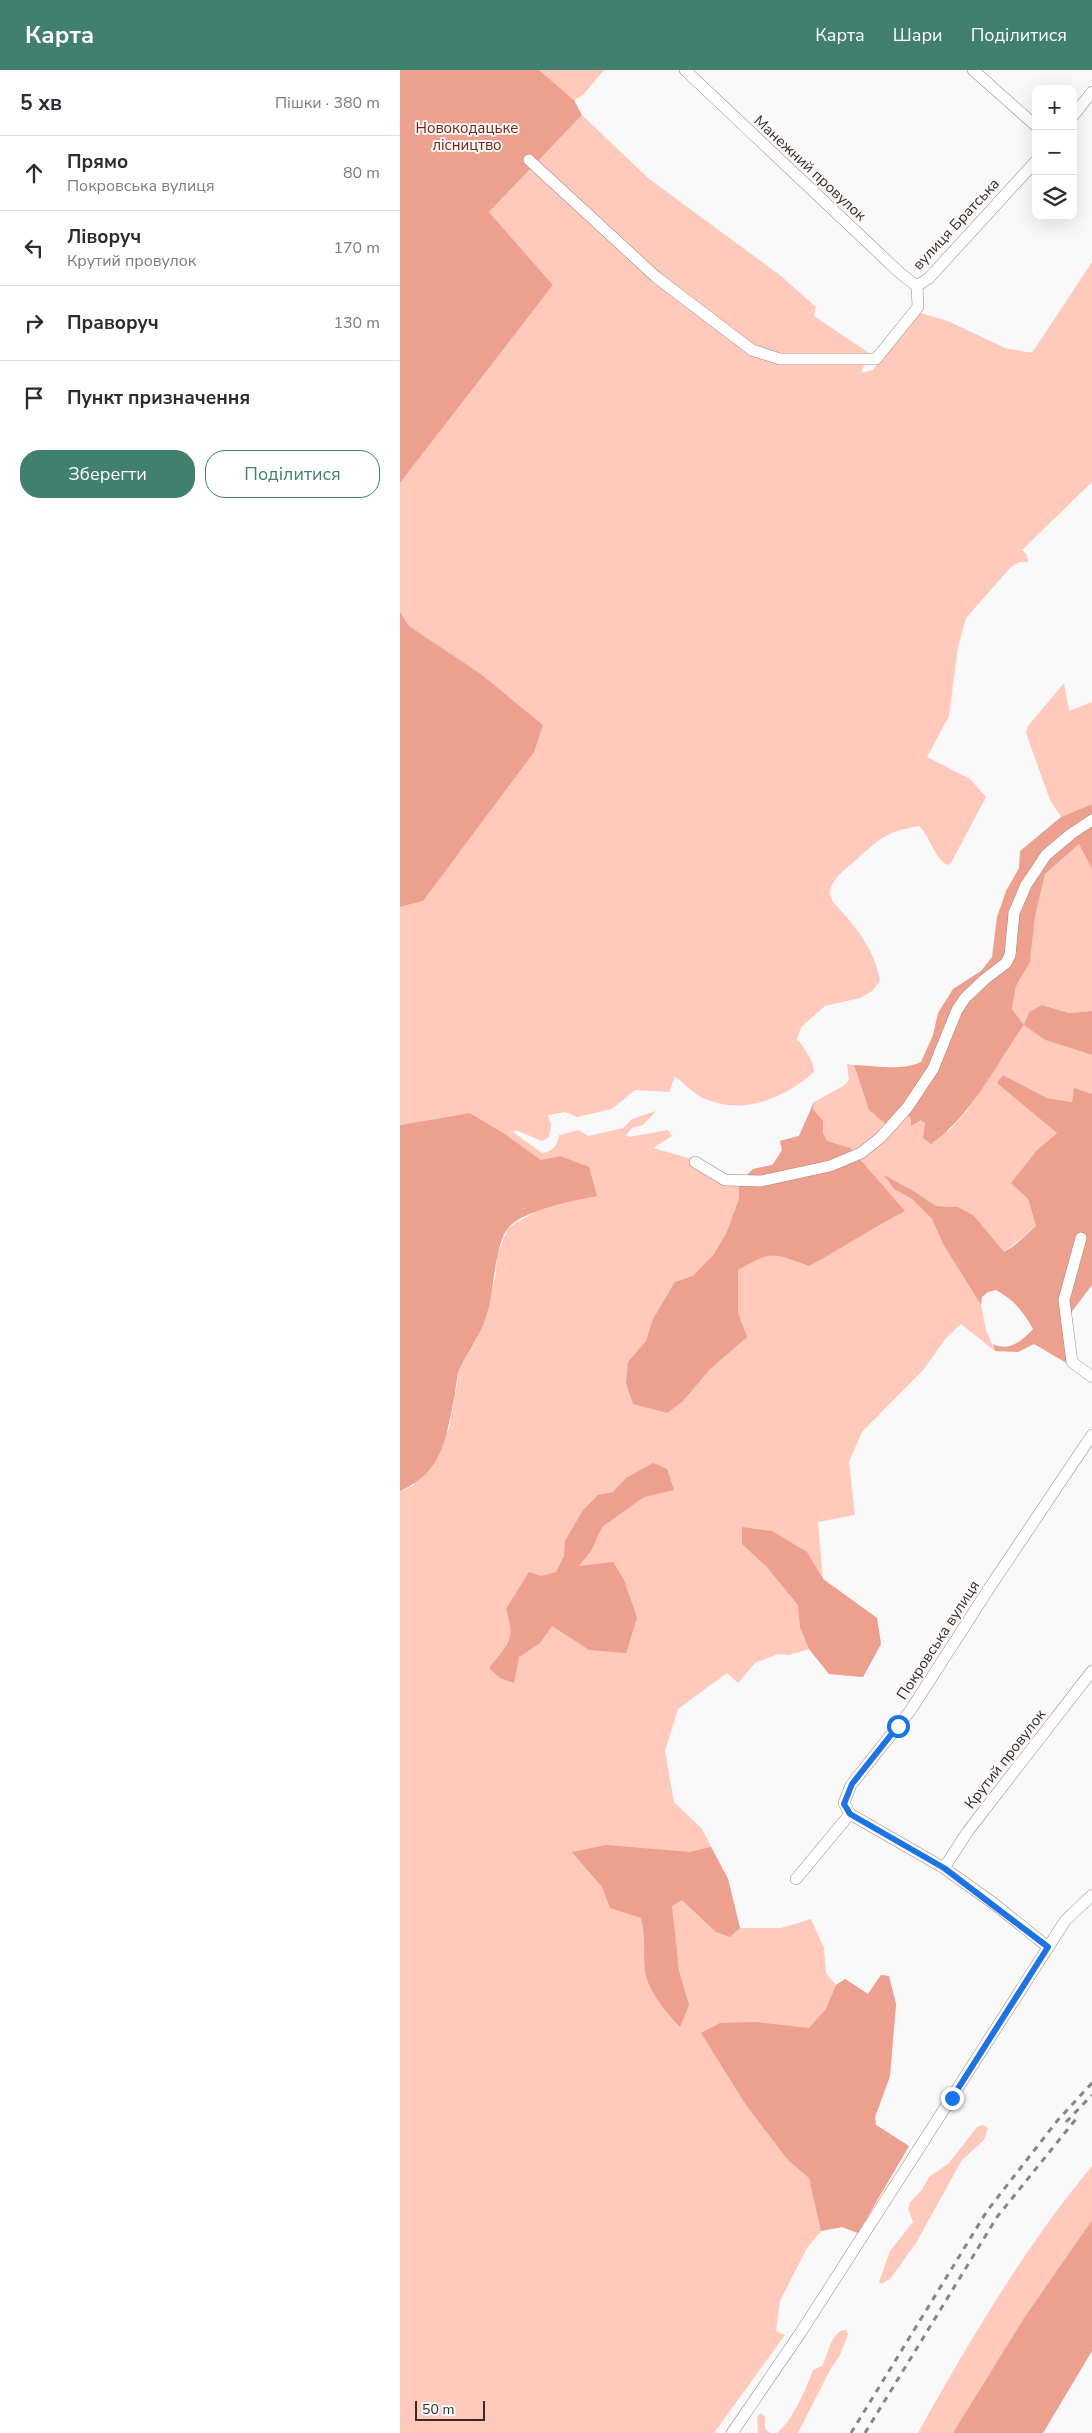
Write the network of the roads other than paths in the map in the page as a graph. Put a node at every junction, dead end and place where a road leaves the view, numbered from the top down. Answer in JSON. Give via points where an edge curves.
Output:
{"nodes":[{"id":1,"x":685,"y":70,"type":"edge"},
{"id":2,"x":973,"y":70,"type":"edge"},
{"id":3,"x":1092,"y":92,"type":"edge"},
{"id":4,"x":1077,"y":111,"type":"edge"},
{"id":5,"x":1032,"y":122,"type":"edge"},
{"id":6,"x":529,"y":160,"type":"dead end"},
{"id":7,"x":1032,"y":165,"type":"edge"},
{"id":8,"x":917,"y":286,"type":"junction"},
{"id":9,"x":1092,"y":820,"type":"edge"},
{"id":10,"x":695,"y":1162,"type":"dead end"},
{"id":11,"x":1081,"y":1238,"type":"dead end"},
{"id":12,"x":1092,"y":1377,"type":"edge"},
{"id":13,"x":1092,"y":1435,"type":"edge"},
{"id":14,"x":1092,"y":1671,"type":"edge"},
{"id":15,"x":850,"y":1814,"type":"junction"},
{"id":16,"x":944,"y":1868,"type":"junction"},
{"id":17,"x":796,"y":1879,"type":"dead end"},
{"id":18,"x":1092,"y":1895,"type":"edge"},
{"id":19,"x":1048,"y":1947,"type":"junction"},
{"id":20,"x":732,"y":2433,"type":"edge"}],
"edges":[{"from":1,"to":8,"type":"street","name":"Манежний провулок"},
{"from":2,"to":5,"type":"street"},
{"from":3,"to":4,"type":"street"},
{"from":6,"to":8,"type":"street","name":"вулиця Братська","via":[[656,277],[752,350],[780,359],[876,359],[918,307]]},
{"from":7,"to":8,"type":"street","name":"вулиця Братська","via":[[929,278]]},
{"from":9,"to":10,"type":"street","via":[[1046,855],[1026,886],[1014,913],[1010,955],[1006,963],[965,998],[933,1070],[907,1108],[880,1138],[861,1153],[830,1166],[761,1181],[725,1180]]},
{"from":11,"to":12,"type":"street","via":[[1064,1300],[1072,1362]]},
{"from":13,"to":15,"type":"street","name":"Покровська вулиця","via":[[910,1711],[852,1784],[844,1804]]},
{"from":14,"to":16,"type":"street","name":"Крутий провулок","via":[[968,1831]]},
{"from":15,"to":16,"type":"street"},
{"from":15,"to":17,"type":"street"},
{"from":16,"to":19,"type":"street"},
{"from":18,"to":19,"type":"street","via":[[1065,1921]]},
{"from":19,"to":20,"type":"street","via":[[801,2332]]}]}
